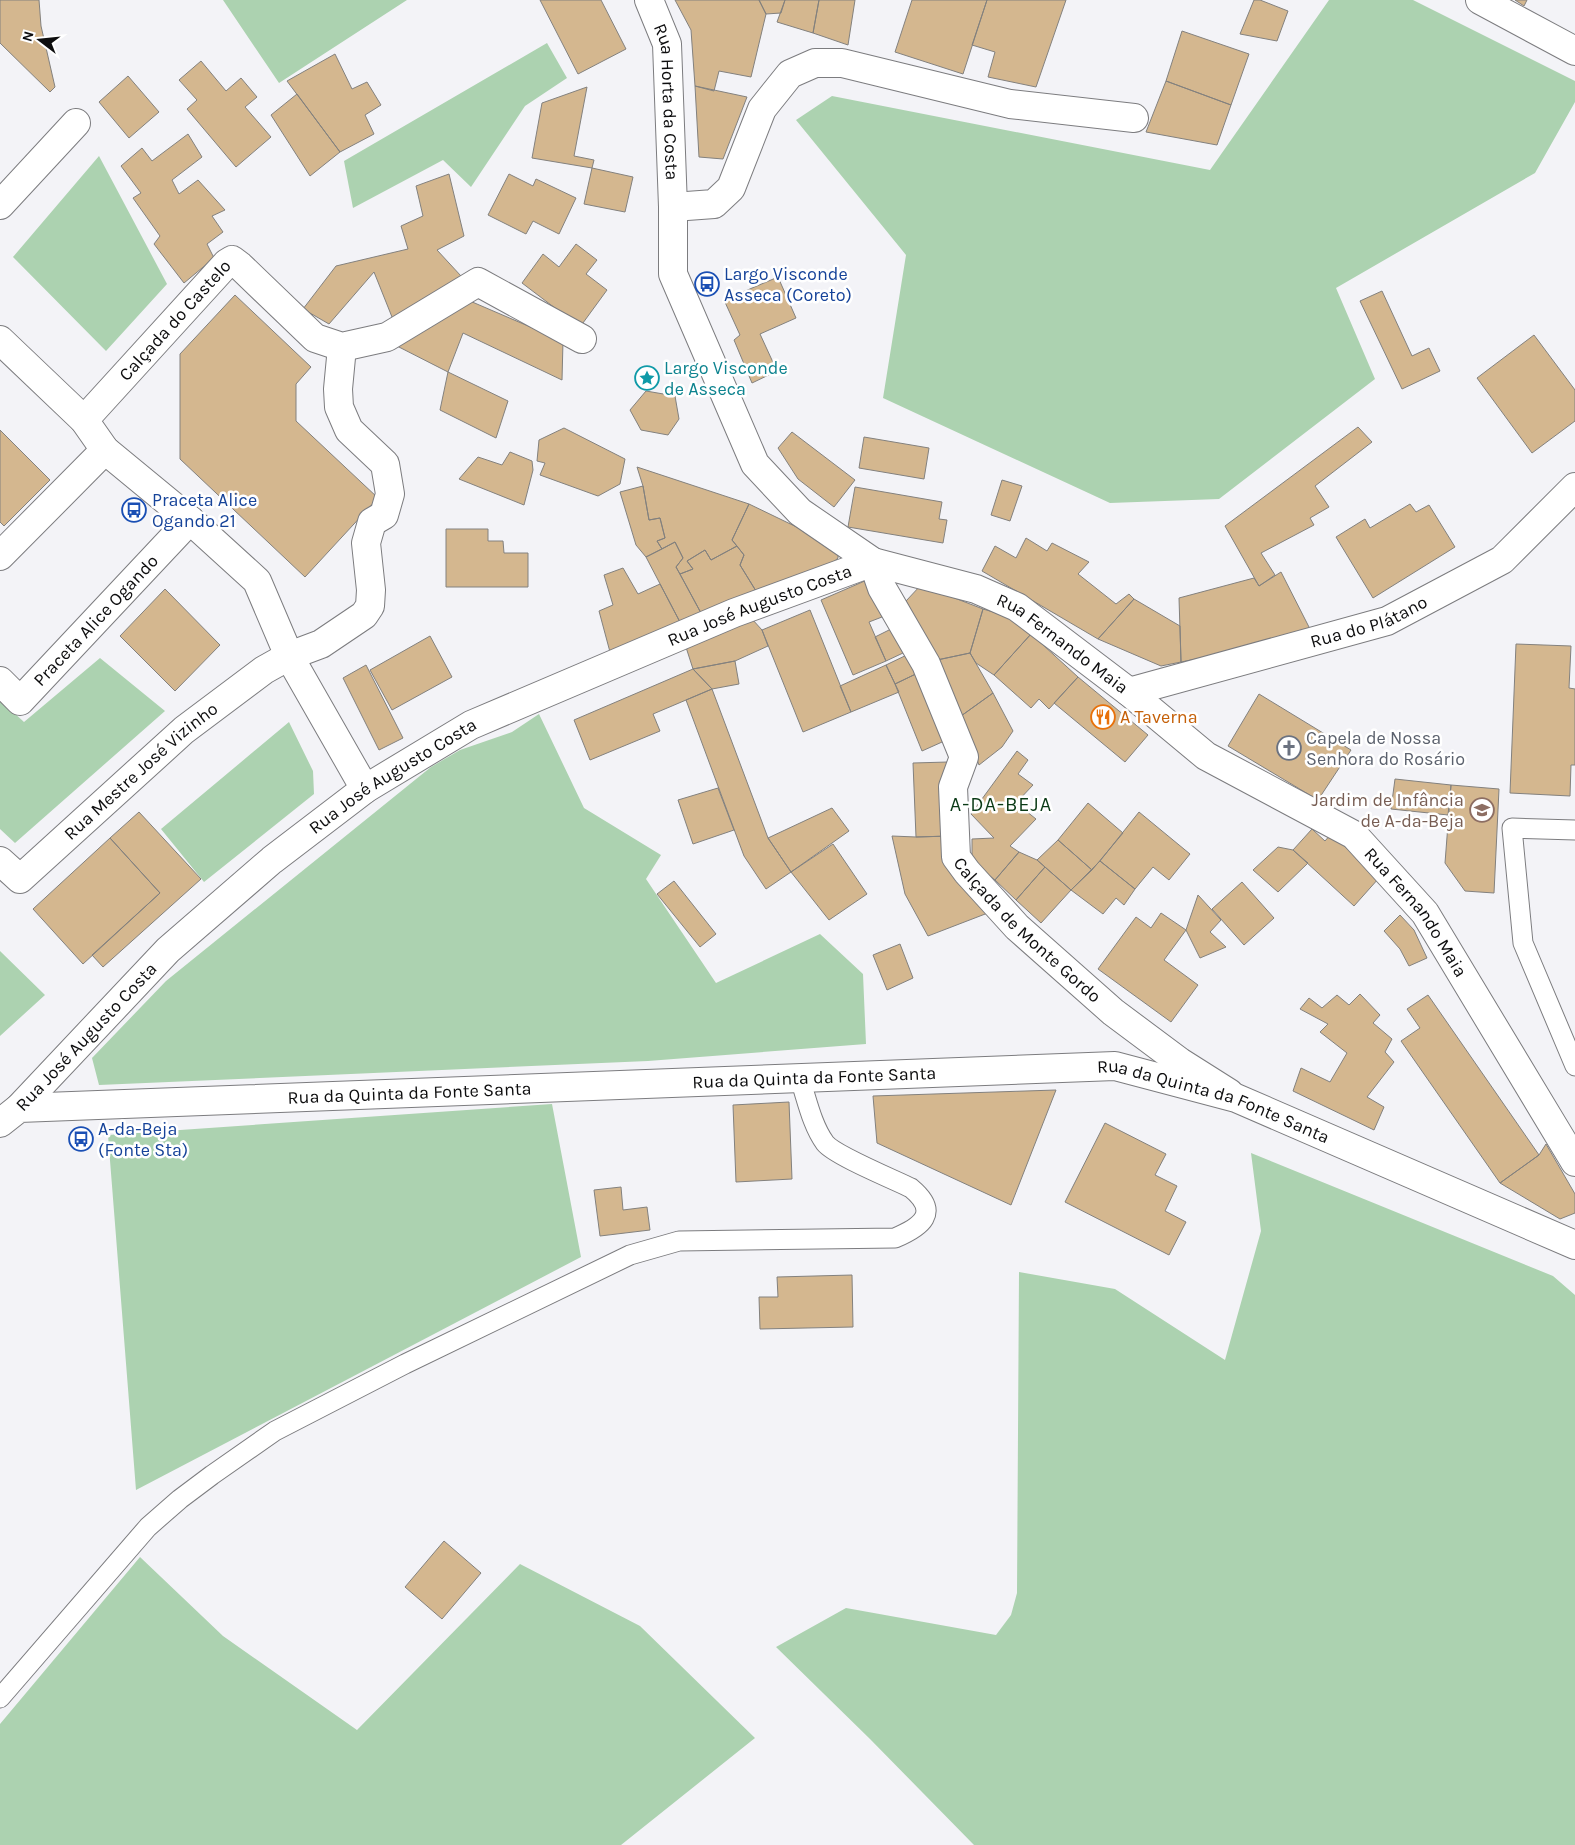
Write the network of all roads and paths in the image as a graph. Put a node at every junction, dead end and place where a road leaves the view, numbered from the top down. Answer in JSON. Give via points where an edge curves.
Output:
{"nodes":[{"id":1,"x":649,"y":0,"type":"edge"},
{"id":2,"x":1480,"y":0,"type":"edge"},
{"id":3,"x":1575,"y":51,"type":"edge"},
{"id":4,"x":1134,"y":118,"type":"dead end"},
{"id":5,"x":76,"y":123,"type":"dead end"},
{"id":6,"x":0,"y":205,"type":"edge"},
{"id":7,"x":673,"y":207,"type":"junction"},
{"id":8,"x":582,"y":339,"type":"dead end"},
{"id":9,"x":0,"y":340,"type":"edge"},
{"id":10,"x":342,"y":347,"type":"junction"},
{"id":11,"x":84,"y":420,"type":"junction"},
{"id":12,"x":105,"y":450,"type":"junction"},
{"id":13,"x":1575,"y":487,"type":"edge"},
{"id":14,"x":190,"y":520,"type":"junction"},
{"id":15,"x":0,"y":556,"type":"edge"},
{"id":16,"x":873,"y":562,"type":"junction"},
{"id":17,"x":290,"y":656,"type":"junction"},
{"id":18,"x":0,"y":681,"type":"edge"},
{"id":19,"x":1129,"y":692,"type":"junction"},
{"id":20,"x":365,"y":789,"type":"junction"},
{"id":21,"x":1575,"y":830,"type":"edge"},
{"id":22,"x":0,"y":861,"type":"edge"},
{"id":23,"x":1575,"y":1066,"type":"edge"},
{"id":24,"x":800,"y":1078,"type":"junction"},
{"id":25,"x":1236,"y":1098,"type":"junction"},
{"id":26,"x":10,"y":1115,"type":"edge"},
{"id":27,"x":1575,"y":1162,"type":"edge"},
{"id":28,"x":1575,"y":1245,"type":"edge"},
{"id":29,"x":0,"y":1698,"type":"edge"}],
"edges":[{"from":1,"to":7,"type":"street","name":"Rua Horta da Costa","via":[[667,44]]},
{"from":2,"to":3,"type":"street"},
{"from":4,"to":7,"type":"street","via":[[1010,104],[842,63],[814,63],[790,74],[762,109],[731,188],[714,204]]},
{"from":5,"to":6,"type":"street"},
{"from":7,"to":16,"type":"street","via":[[673,274],[754,464],[800,512]]},
{"from":8,"to":10,"type":"street","via":[[478,282],[387,337]]},
{"from":9,"to":11,"type":"street"},
{"from":10,"to":11,"type":"street","name":"Calçada do Castelo","via":[[315,338],[232,260]]},
{"from":10,"to":17,"type":"street","via":[[338,407],[349,430],[385,464],[390,494],[384,515],[372,522],[366,542],[370,606],[364,615],[321,644]]},
{"from":11,"to":12,"type":"street"},
{"from":12,"to":14,"type":"street"},
{"from":12,"to":15,"type":"street"},
{"from":13,"to":19,"type":"street","name":"Rua do Plátano","via":[[1502,560],[1387,621]]},
{"from":14,"to":17,"type":"street","via":[[257,581]]},
{"from":14,"to":18,"type":"street","name":"Praceta Alice Ogando","via":[[20,701]]},
{"from":16,"to":19,"type":"street","name":"Rua Fernando Maia","via":[[976,590],[1017,607]]},
{"from":16,"to":20,"type":"street","name":"Rua José Augusto Costa","via":[[734,613],[471,725]]},
{"from":16,"to":25,"type":"street","name":"Calçada de Monte Gordo","via":[[882,588],[926,664],[964,757],[952,787],[956,857],[1017,927],[1113,1012],[1180,1062]]},
{"from":17,"to":20,"type":"street"},
{"from":17,"to":22,"type":"street","name":"Rua Mestre José Vizinho","via":[[264,670],[184,730],[20,879]]},
{"from":19,"to":27,"type":"street","name":"Rua Fernando Maia","via":[[1206,756],[1354,835],[1425,913]]},
{"from":20,"to":26,"type":"street","name":"Rua José Augusto Costa","via":[[272,860],[168,950]]},
{"from":21,"to":23,"type":"lane","via":[[1512,828],[1523,943]]},
{"from":24,"to":25,"type":"street","name":"Rua da Quinta da Fonte Santa","via":[[1115,1066]]},
{"from":24,"to":26,"type":"street","name":"Rua da Quinta da Fonte Santa"},
{"from":24,"to":29,"type":"lane","via":[[816,1128],[827,1146],[912,1188],[926,1205],[921,1224],[894,1238],[678,1241],[630,1255],[397,1368],[275,1431],[180,1499],[148,1527]]},
{"from":25,"to":28,"type":"street","name":"Rua da Quinta da Fonte Santa"}]}
